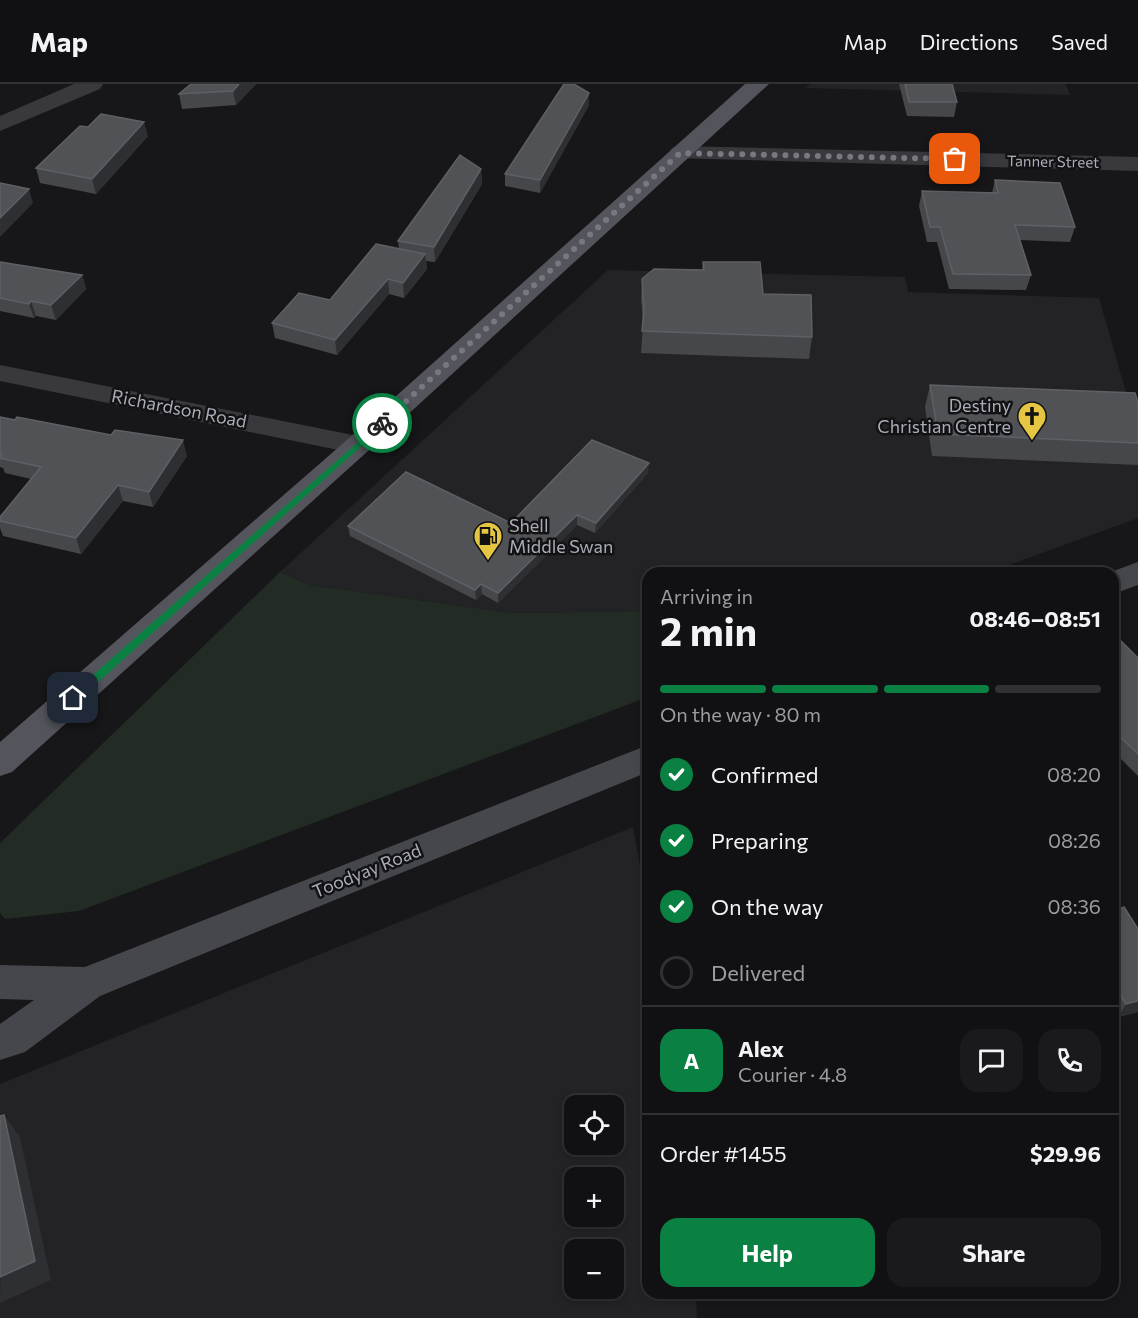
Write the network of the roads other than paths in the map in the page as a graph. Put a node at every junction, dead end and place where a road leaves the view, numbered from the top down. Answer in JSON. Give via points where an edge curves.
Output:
{"nodes":[{"id":1,"x":92,"y":84,"type":"edge"},
{"id":2,"x":758,"y":84,"type":"edge"},
{"id":3,"x":0,"y":124,"type":"edge"},
{"id":4,"x":680,"y":153,"type":"junction"},
{"id":5,"x":1138,"y":164,"type":"edge"},
{"id":6,"x":0,"y":373,"type":"edge"},
{"id":7,"x":358,"y":445,"type":"junction"},
{"id":8,"x":642,"y":760,"type":"edge"},
{"id":9,"x":1,"y":763,"type":"edge"},
{"id":10,"x":0,"y":982,"type":"edge"},
{"id":11,"x":86,"y":984,"type":"junction"},
{"id":12,"x":0,"y":1042,"type":"edge"}],
"edges":[{"from":1,"to":3,"type":"street"},
{"from":2,"to":4,"type":"main road"},
{"from":4,"to":5,"type":"street","name":"Tanner Street"},
{"from":4,"to":7,"type":"main road"},
{"from":6,"to":7,"type":"street","name":"Richardson Road"},
{"from":7,"to":9,"type":"main road"},
{"from":8,"to":11,"type":"main road","name":"Toodyay Road"},
{"from":10,"to":11,"type":"main road","name":"Toodyay Road"},
{"from":11,"to":12,"type":"main road","name":"Toodyay Road","via":[[11,1039]]}]}
